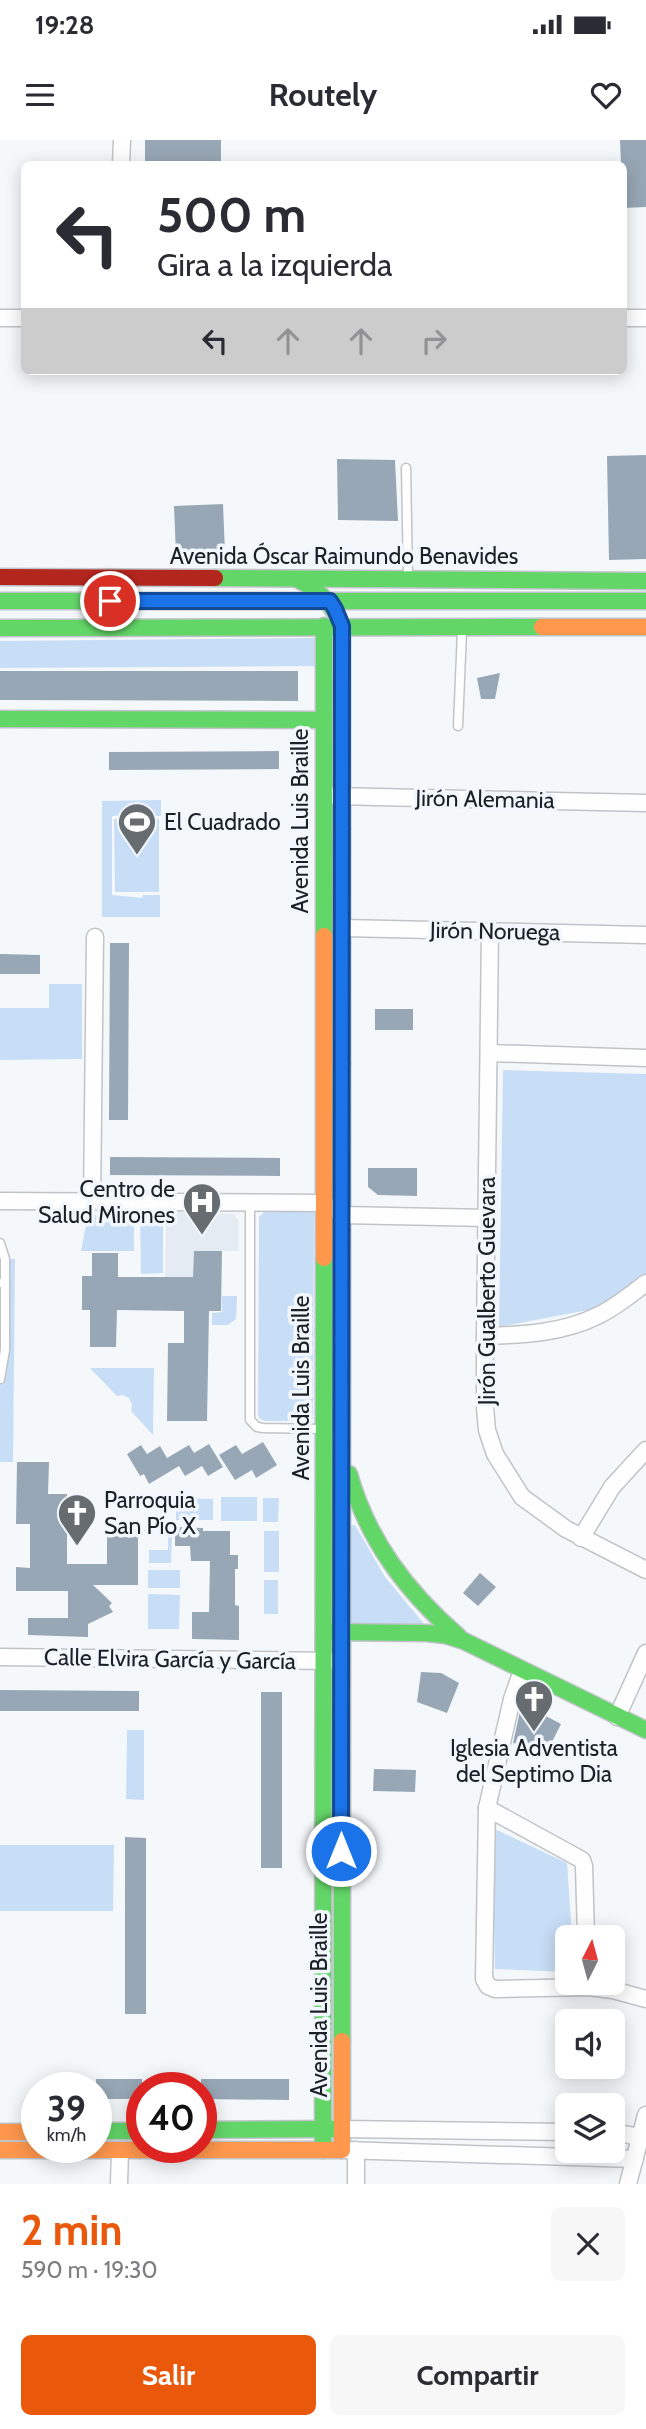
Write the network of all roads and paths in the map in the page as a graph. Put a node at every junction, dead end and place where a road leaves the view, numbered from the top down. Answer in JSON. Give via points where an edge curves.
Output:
{"nodes":[{"id":1,"x":122,"y":140,"type":"edge"},
{"id":2,"x":121,"y":161,"type":"edge"},
{"id":3,"x":0,"y":318,"type":"edge"},
{"id":4,"x":21,"y":318,"type":"edge"},
{"id":5,"x":627,"y":318,"type":"edge"},
{"id":6,"x":646,"y":318,"type":"edge"},
{"id":7,"x":406,"y":468,"type":"dead end"},
{"id":8,"x":0,"y":577,"type":"edge"},
{"id":9,"x":297,"y":579,"type":"junction"},
{"id":10,"x":408,"y":580,"type":"junction"},
{"id":11,"x":646,"y":581,"type":"edge"},
{"id":12,"x":0,"y":601,"type":"edge"},
{"id":13,"x":330,"y":601,"type":"junction"},
{"id":14,"x":646,"y":601,"type":"edge"},
{"id":15,"x":324,"y":626,"type":"junction"},
{"id":16,"x":342,"y":626,"type":"junction"},
{"id":17,"x":462,"y":627,"type":"junction"},
{"id":18,"x":646,"y":627,"type":"edge"},
{"id":19,"x":0,"y":628,"type":"edge"},
{"id":20,"x":0,"y":719,"type":"edge"},
{"id":21,"x":324,"y":720,"type":"junction"},
{"id":22,"x":458,"y":726,"type":"dead end"},
{"id":23,"x":323,"y":796,"type":"junction"},
{"id":24,"x":342,"y":796,"type":"junction"},
{"id":25,"x":646,"y":803,"type":"edge"},
{"id":26,"x":343,"y":928,"type":"junction"},
{"id":27,"x":490,"y":931,"type":"junction"},
{"id":28,"x":646,"y":935,"type":"edge"},
{"id":29,"x":95,"y":937,"type":"dead end"},
{"id":30,"x":490,"y":1053,"type":"junction"},
{"id":31,"x":646,"y":1058,"type":"edge"},
{"id":32,"x":0,"y":1202,"type":"edge"},
{"id":33,"x":92,"y":1202,"type":"junction"},
{"id":34,"x":250,"y":1202,"type":"junction"},
{"id":35,"x":323,"y":1203,"type":"junction"},
{"id":36,"x":342,"y":1215,"type":"junction"},
{"id":37,"x":486,"y":1218,"type":"junction"},
{"id":38,"x":0,"y":1243,"type":"edge"},
{"id":39,"x":2,"y":1283,"type":"edge"},
{"id":40,"x":646,"y":1283,"type":"edge"},
{"id":41,"x":485,"y":1336,"type":"junction"},
{"id":42,"x":0,"y":1379,"type":"edge"},
{"id":43,"x":323,"y":1429,"type":"junction"},
{"id":44,"x":343,"y":1444,"type":"junction"},
{"id":45,"x":646,"y":1450,"type":"edge"},
{"id":46,"x":581,"y":1538,"type":"junction"},
{"id":47,"x":646,"y":1570,"type":"edge"},
{"id":48,"x":332,"y":1632,"type":"junction"},
{"id":49,"x":464,"y":1641,"type":"junction"},
{"id":50,"x":646,"y":1653,"type":"edge"},
{"id":51,"x":0,"y":1657,"type":"edge"},
{"id":52,"x":332,"y":1661,"type":"junction"},
{"id":53,"x":522,"y":1671,"type":"junction"},
{"id":54,"x":617,"y":1717,"type":"junction"},
{"id":55,"x":646,"y":1730,"type":"edge"},
{"id":56,"x":487,"y":1808,"type":"junction"},
{"id":57,"x":586,"y":1925,"type":"edge"},
{"id":58,"x":555,"y":1986,"type":"edge"},
{"id":59,"x":625,"y":1993,"type":"edge"},
{"id":60,"x":646,"y":1999,"type":"edge"},
{"id":61,"x":646,"y":2115,"type":"edge"},
{"id":62,"x":323,"y":2129,"type":"junction"},
{"id":63,"x":342,"y":2129,"type":"junction"},
{"id":64,"x":217,"y":2130,"type":"edge"},
{"id":65,"x":0,"y":2132,"type":"edge"},
{"id":66,"x":21,"y":2132,"type":"edge"},
{"id":67,"x":555,"y":2132,"type":"edge"},
{"id":68,"x":625,"y":2135,"type":"edge"},
{"id":69,"x":643,"y":2138,"type":"edge"},
{"id":70,"x":0,"y":2150,"type":"edge"},
{"id":71,"x":120,"y":2150,"type":"junction"},
{"id":72,"x":323,"y":2150,"type":"junction"},
{"id":73,"x":349,"y":2150,"type":"junction"},
{"id":74,"x":635,"y":2159,"type":"junction"},
{"id":75,"x":119,"y":2184,"type":"edge"},
{"id":76,"x":356,"y":2184,"type":"edge"},
{"id":77,"x":628,"y":2184,"type":"edge"}],
"edges":[{"from":1,"to":2,"type":"street"},
{"from":3,"to":4,"type":"street"},
{"from":5,"to":6,"type":"street"},
{"from":7,"to":10,"type":"lane"},
{"from":8,"to":9,"type":"street","name":"Avenida Óscar Raimundo Benavides"},
{"from":9,"to":10,"type":"street","name":"Avenida Óscar Raimundo Benavides"},
{"from":9,"to":13,"type":"street","name":"Avenida Luis Braille"},
{"from":10,"to":11,"type":"street","name":"Avenida Óscar Raimundo Benavides"},
{"from":12,"to":13,"type":"street","name":"Avenida Óscar Raimundo Benavides"},
{"from":13,"to":14,"type":"street","name":"Avenida Óscar Raimundo Benavides"},
{"from":13,"to":16,"type":"street","name":"Avenida Luis Braille"},
{"from":15,"to":16,"type":"street"},
{"from":15,"to":19,"type":"street"},
{"from":15,"to":21,"type":"street","name":"Avenida Luis Braille"},
{"from":16,"to":17,"type":"street"},
{"from":16,"to":24,"type":"street","name":"Avenida Luis Braille"},
{"from":17,"to":18,"type":"street"},
{"from":17,"to":22,"type":"lane"},
{"from":20,"to":21,"type":"street"},
{"from":21,"to":23,"type":"street","name":"Avenida Luis Braille"},
{"from":23,"to":24,"type":"street","name":"Jirón Alemania"},
{"from":23,"to":35,"type":"street","name":"Avenida Luis Braille"},
{"from":24,"to":25,"type":"street","name":"Jirón Alemania"},
{"from":24,"to":26,"type":"street","name":"Avenida Luis Braille"},
{"from":26,"to":27,"type":"street","name":"Jirón Noruega"},
{"from":26,"to":36,"type":"street","name":"Avenida Luis Braille"},
{"from":27,"to":28,"type":"street","name":"Jirón Noruega"},
{"from":27,"to":30,"type":"street","name":"Jirón Gualberto Guevara"},
{"from":29,"to":33,"type":"street"},
{"from":30,"to":31,"type":"street"},
{"from":30,"to":37,"type":"street","name":"Jirón Gualberto Guevara"},
{"from":32,"to":33,"type":"street"},
{"from":33,"to":34,"type":"street"},
{"from":34,"to":35,"type":"street"},
{"from":34,"to":43,"type":"lane","via":[[250,1420],[262,1428]]},
{"from":35,"to":36,"type":"street"},
{"from":35,"to":43,"type":"street","name":"Avenida Luis Braille"},
{"from":36,"to":37,"type":"street"},
{"from":36,"to":44,"type":"street","name":"Avenida Luis Braille"},
{"from":37,"to":41,"type":"street","name":"Jirón Gualberto Guevara"},
{"from":38,"to":39,"type":"lane","via":[[5,1259]]},
{"from":39,"to":42,"type":"lane","via":[[5,1350]]},
{"from":40,"to":41,"type":"street","via":[[594,1318],[540,1332]]},
{"from":41,"to":46,"type":"street","name":"Jirón Gualberto Guevara","via":[[485,1407],[495,1454],[522,1497]]},
{"from":43,"to":48,"type":"street","name":"Avenida Luis Braille"},
{"from":44,"to":48,"type":"street","name":"Avenida Luis Braille"},
{"from":44,"to":49,"type":"street","via":[[364,1518],[382,1552],[424,1606]]},
{"from":45,"to":46,"type":"street","via":[[612,1487]]},
{"from":46,"to":47,"type":"street","name":"Jirón Gualberto Guevara"},
{"from":48,"to":49,"type":"street","via":[[426,1633]]},
{"from":48,"to":52,"type":"street","name":"Avenida Luis Braille"},
{"from":49,"to":53,"type":"street"},
{"from":50,"to":54,"type":"street"},
{"from":51,"to":52,"type":"street","name":"Calle Elvira García y García"},
{"from":52,"to":62,"type":"street","name":"Avenida Luis Braille"},
{"from":52,"to":63,"type":"street","name":"Avenida Luis Braille"},
{"from":53,"to":54,"type":"street"},
{"from":53,"to":56,"type":"street"},
{"from":54,"to":55,"type":"street"},
{"from":56,"to":57,"type":"street","via":[[582,1860]]},
{"from":56,"to":58,"type":"street","via":[[484,1979],[495,1989]]},
{"from":59,"to":60,"type":"street"},
{"from":61,"to":69,"type":"street"},
{"from":62,"to":63,"type":"street"},
{"from":62,"to":64,"type":"street"},
{"from":62,"to":72,"type":"street","name":"Avenida Luis Braille"},
{"from":63,"to":67,"type":"street"},
{"from":63,"to":73,"type":"street","name":"Avenida Luis Braille"},
{"from":65,"to":66,"type":"street"},
{"from":68,"to":69,"type":"street"},
{"from":69,"to":74,"type":"street"},
{"from":70,"to":71,"type":"street"},
{"from":71,"to":72,"type":"street"},
{"from":71,"to":75,"type":"street"},
{"from":72,"to":73,"type":"street"},
{"from":73,"to":74,"type":"street"},
{"from":73,"to":76,"type":"street"},
{"from":74,"to":77,"type":"street"}]}
